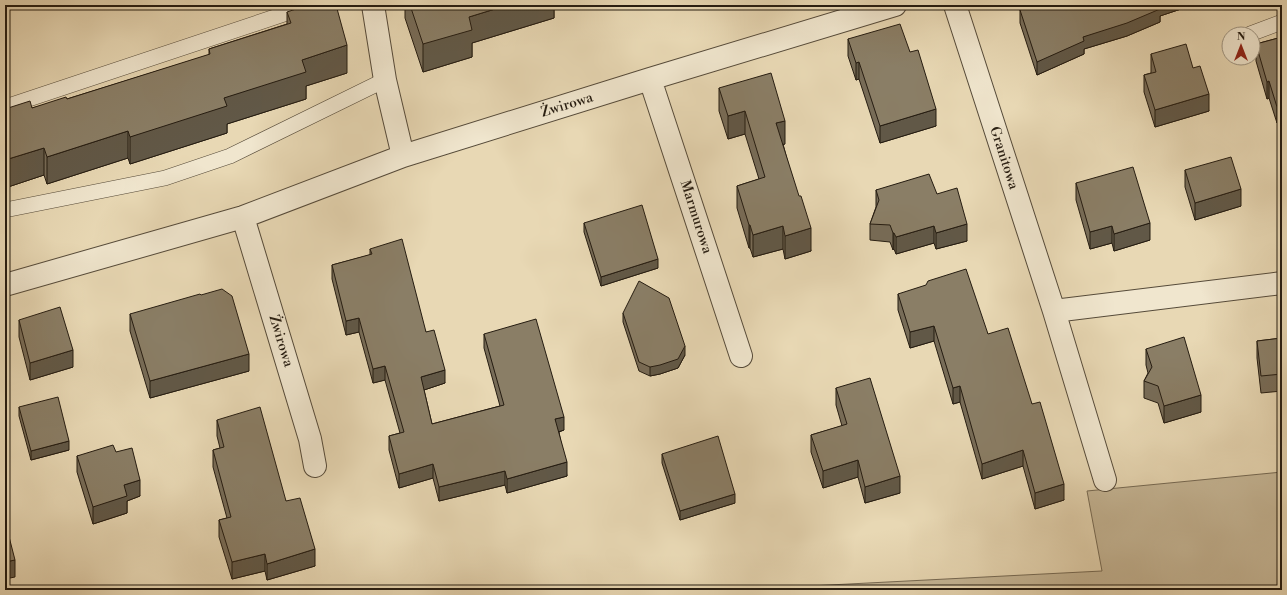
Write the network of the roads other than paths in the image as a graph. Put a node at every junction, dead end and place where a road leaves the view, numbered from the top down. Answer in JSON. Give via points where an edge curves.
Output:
{"nodes":[{"id":1,"x":311,"y":5,"type":"edge"},
{"id":2,"x":373,"y":5,"type":"edge"},
{"id":3,"x":895,"y":5,"type":"edge"},
{"id":4,"x":955,"y":5,"type":"edge"},
{"id":5,"x":1282,"y":22,"type":"edge"},
{"id":6,"x":1261,"y":30,"type":"edge"},
{"id":7,"x":650,"y":79,"type":"junction"},
{"id":8,"x":384,"y":80,"type":"junction"},
{"id":9,"x":5,"y":107,"type":"edge"},
{"id":10,"x":403,"y":156,"type":"junction"},
{"id":11,"x":5,"y":210,"type":"edge"},
{"id":12,"x":243,"y":217,"type":"junction"},
{"id":13,"x":1282,"y":283,"type":"edge"},
{"id":14,"x":5,"y":285,"type":"edge"},
{"id":15,"x":1054,"y":311,"type":"junction"},
{"id":16,"x":741,"y":356,"type":"dead end"},
{"id":17,"x":315,"y":466,"type":"dead end"},
{"id":18,"x":1105,"y":480,"type":"dead end"}],
"edges":[{"from":1,"to":9,"type":"lane"},
{"from":2,"to":8,"type":"street"},
{"from":3,"to":7,"type":"street","name":"Żwirowa"},
{"from":4,"to":15,"type":"street","name":"Granitowa"},
{"from":5,"to":6,"type":"lane"},
{"from":7,"to":10,"type":"street","name":"Żwirowa"},
{"from":7,"to":16,"type":"street","name":"Marmurowa"},
{"from":8,"to":10,"type":"street"},
{"from":8,"to":11,"type":"lane","via":[[230,156],[165,178]]},
{"from":10,"to":12,"type":"street","name":"Żwirowa"},
{"from":12,"to":14,"type":"street","name":"Żwirowa"},
{"from":12,"to":17,"type":"street","name":"Żwirowa","via":[[310,438]]},
{"from":13,"to":15,"type":"street"},
{"from":15,"to":18,"type":"street","name":"Granitowa"}]}
